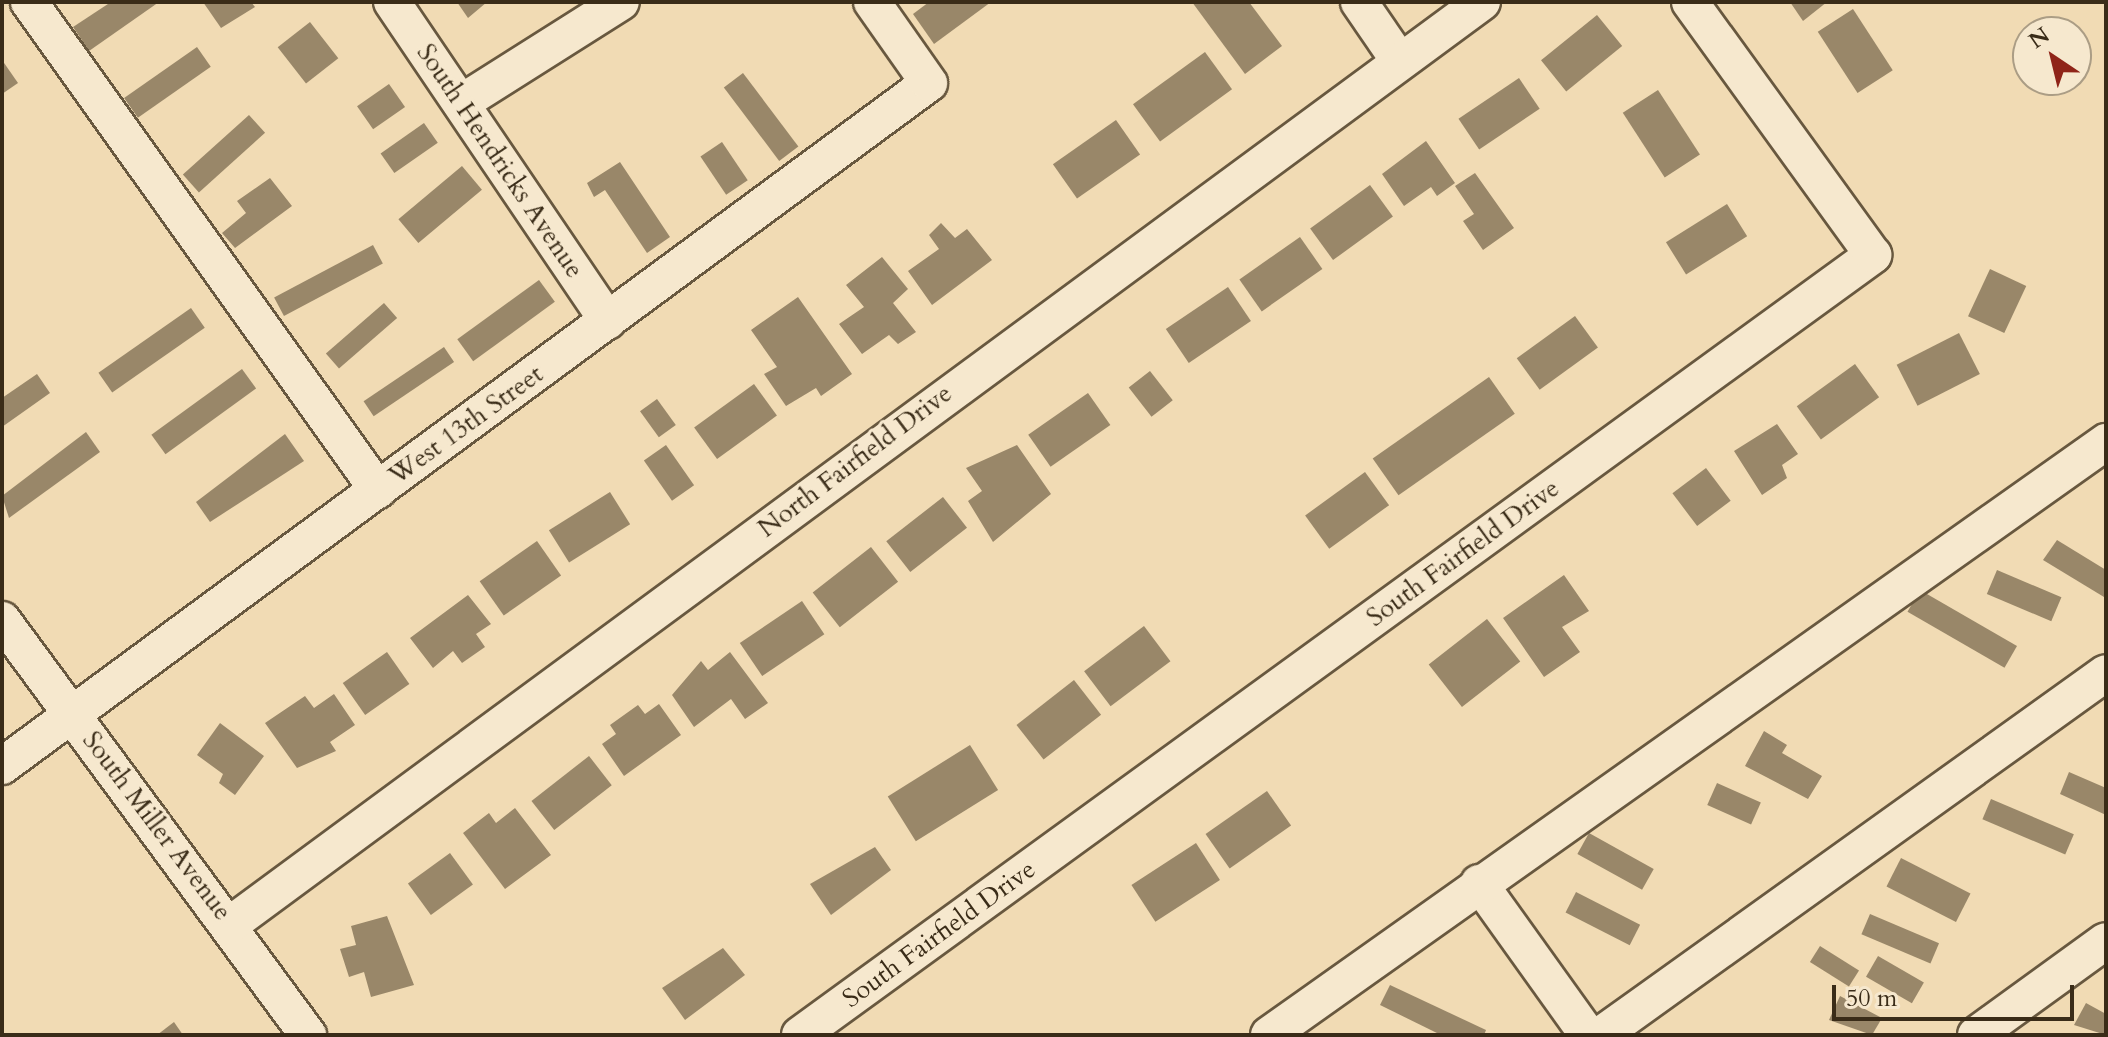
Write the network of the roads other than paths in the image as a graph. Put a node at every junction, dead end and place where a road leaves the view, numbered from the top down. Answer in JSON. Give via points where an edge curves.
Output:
{"nodes":[{"id":1,"x":29,"y":2,"type":"edge"},
{"id":2,"x":392,"y":2,"type":"edge"},
{"id":3,"x":621,"y":2,"type":"edge"},
{"id":4,"x":872,"y":2,"type":"edge"},
{"id":5,"x":1359,"y":2,"type":"edge"},
{"id":6,"x":1482,"y":2,"type":"edge"},
{"id":7,"x":1690,"y":2,"type":"edge"},
{"id":8,"x":1398,"y":59,"type":"junction"},
{"id":9,"x":461,"y":103,"type":"junction"},
{"id":10,"x":608,"y":321,"type":"junction"},
{"id":11,"x":2106,"y":442,"type":"edge"},
{"id":12,"x":378,"y":490,"type":"junction"},
{"id":13,"x":2,"y":620,"type":"edge"},
{"id":14,"x":2106,"y":673,"type":"edge"},
{"id":15,"x":72,"y":715,"type":"junction"},
{"id":16,"x":2,"y":766,"type":"edge"},
{"id":17,"x":1479,"y":883,"type":"junction"},
{"id":18,"x":231,"y":924,"type":"junction"},
{"id":19,"x":2106,"y":941,"type":"edge"},
{"id":20,"x":308,"y":1035,"type":"edge"},
{"id":21,"x":800,"y":1035,"type":"edge"},
{"id":22,"x":1269,"y":1035,"type":"edge"},
{"id":23,"x":1588,"y":1035,"type":"edge"},
{"id":24,"x":1601,"y":1035,"type":"edge"},
{"id":25,"x":1976,"y":1035,"type":"edge"}],
"edges":[{"from":1,"to":12,"type":"street"},
{"from":2,"to":9,"type":"street","name":"South Hendricks Avenue"},
{"from":3,"to":9,"type":"street"},
{"from":4,"to":10,"type":"street","name":"West 13th Street","via":[[929,83]]},
{"from":5,"to":8,"type":"street"},
{"from":6,"to":8,"type":"street","name":"North Fairfield Drive"},
{"from":7,"to":21,"type":"street","name":"South Fairfield Drive","via":[[1873,255]]},
{"from":8,"to":18,"type":"street","name":"North Fairfield Drive"},
{"from":9,"to":10,"type":"street","name":"South Hendricks Avenue"},
{"from":10,"to":12,"type":"street","name":"West 13th Street"},
{"from":11,"to":17,"type":"street"},
{"from":12,"to":15,"type":"street","name":"West 13th Street"},
{"from":13,"to":15,"type":"street","name":"South Miller Avenue"},
{"from":14,"to":24,"type":"street"},
{"from":15,"to":16,"type":"street","name":"West 13th Street"},
{"from":15,"to":18,"type":"street","name":"South Miller Avenue"},
{"from":17,"to":22,"type":"street"},
{"from":17,"to":23,"type":"street"},
{"from":18,"to":20,"type":"street","name":"South Miller Avenue"},
{"from":19,"to":25,"type":"street"}]}
